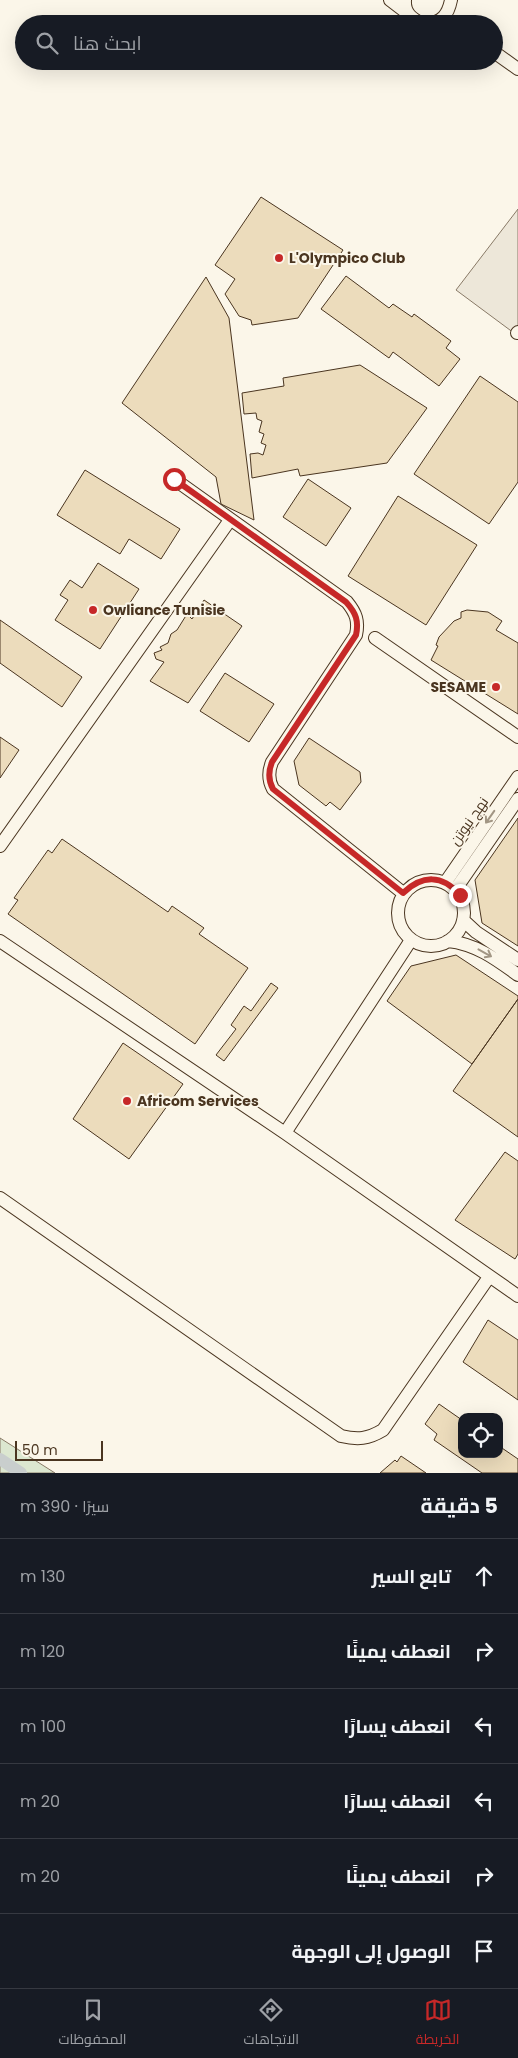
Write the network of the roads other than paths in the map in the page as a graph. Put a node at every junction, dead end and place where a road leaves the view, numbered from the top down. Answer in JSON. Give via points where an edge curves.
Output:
{"nodes":[{"id":1,"x":390,"y":0,"type":"edge"},
{"id":2,"x":451,"y":0,"type":"edge"},
{"id":3,"x":406,"y":6,"type":"edge"},
{"id":4,"x":450,"y":15,"type":"edge"},
{"id":5,"x":503,"y":58,"type":"edge"},
{"id":6,"x":518,"y":69,"type":"edge"},
{"id":7,"x":174,"y":479,"type":"dead end"},
{"id":8,"x":230,"y":520,"type":"junction"},
{"id":9,"x":375,"y":638,"type":"dead end"},
{"id":10,"x":518,"y":737,"type":"edge"},
{"id":11,"x":518,"y":777,"type":"edge"},
{"id":12,"x":518,"y":799,"type":"edge"},
{"id":13,"x":0,"y":846,"type":"edge"},
{"id":14,"x":450,"y":886,"type":"junction"},
{"id":15,"x":403,"y":893,"type":"junction"},
{"id":16,"x":463,"y":920,"type":"junction"},
{"id":17,"x":410,"y":940,"type":"junction"},
{"id":18,"x":0,"y":941,"type":"edge"},
{"id":19,"x":448,"y":942,"type":"junction"},
{"id":20,"x":518,"y":960,"type":"edge"},
{"id":21,"x":518,"y":975,"type":"edge"},
{"id":22,"x":284,"y":1133,"type":"junction"},
{"id":23,"x":0,"y":1198,"type":"edge"},
{"id":24,"x":489,"y":1276,"type":"junction"},
{"id":25,"x":518,"y":1296,"type":"edge"}],
"edges":[{"from":1,"to":3,"type":"street"},
{"from":2,"to":4,"type":"street"},
{"from":5,"to":6,"type":"street"},
{"from":7,"to":8,"type":"street"},
{"from":8,"to":13,"type":"street"},
{"from":8,"to":15,"type":"street","via":[[346,602],[355,612],[358,624],[356,635],[272,762],[269,782],[273,789]]},
{"from":9,"to":10,"type":"street"},
{"from":11,"to":14,"type":"street","name":"نهج نيوتن","one_way":true},
{"from":12,"to":14,"type":"street","name":"نهج نيوتن"},
{"from":14,"to":15,"type":"street","via":[[438,880],[425,879]]},
{"from":14,"to":16,"type":"street","via":[[460,895],[464,907]]},
{"from":15,"to":17,"type":"street","via":[[397,918]]},
{"from":16,"to":19,"type":"street","via":[[458,932]]},
{"from":16,"to":20,"type":"street"},
{"from":17,"to":19,"type":"street","via":[[436,946]]},
{"from":17,"to":22,"type":"street"},
{"from":18,"to":22,"type":"street"},
{"from":19,"to":21,"type":"street","one_way":true,"via":[[461,942],[476,948]]},
{"from":22,"to":24,"type":"street"},
{"from":23,"to":24,"type":"street","via":[[341,1436],[357,1440],[370,1438],[383,1430]]},
{"from":24,"to":25,"type":"street"}]}
